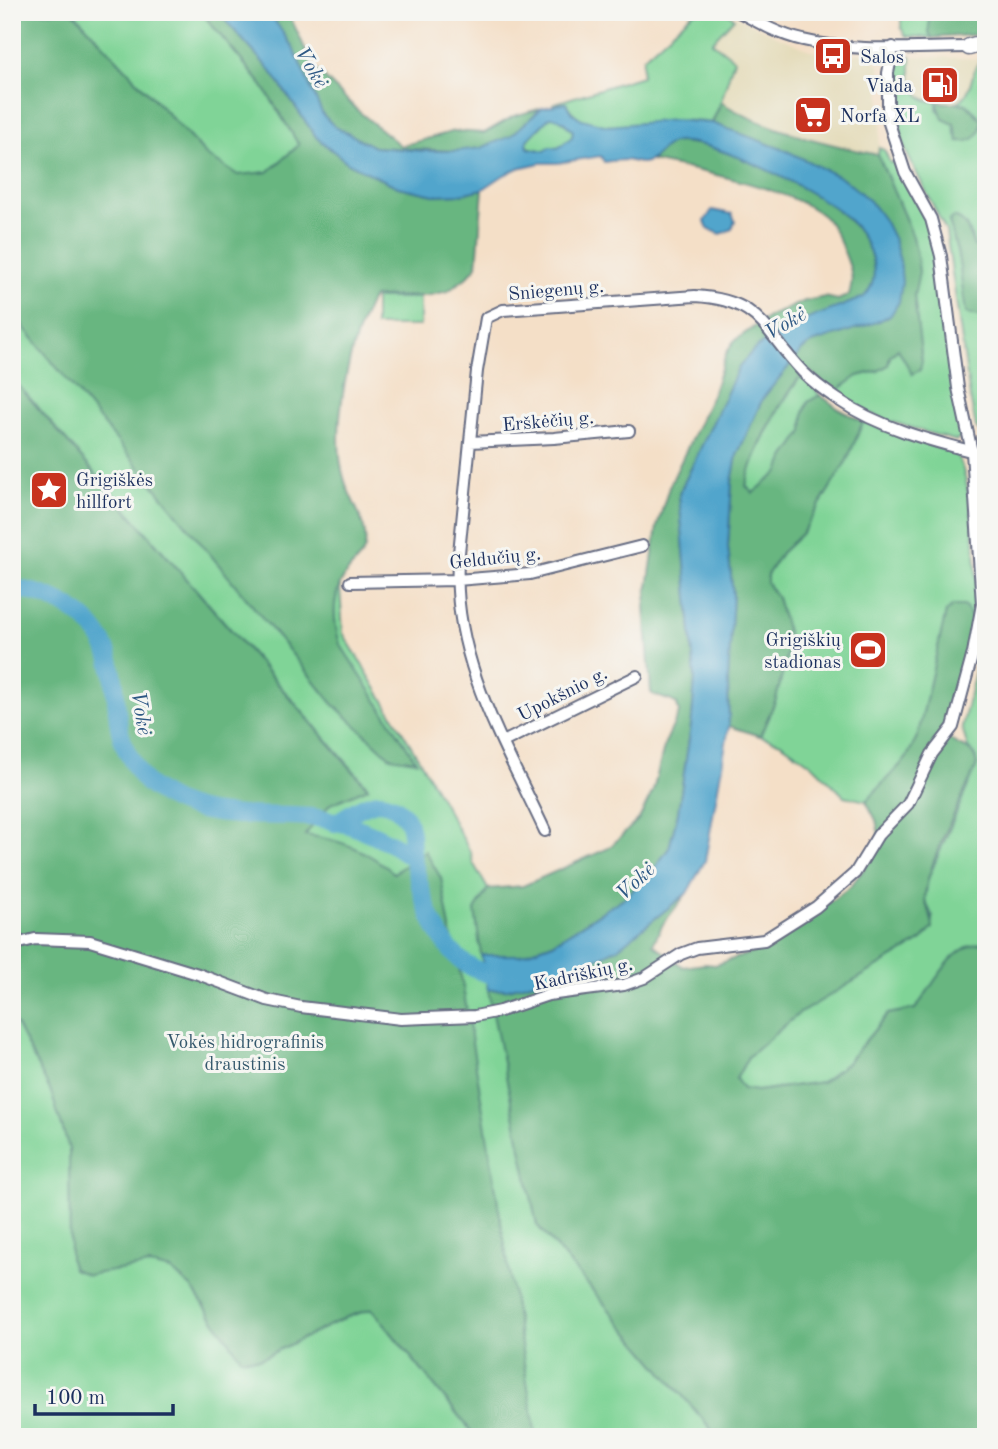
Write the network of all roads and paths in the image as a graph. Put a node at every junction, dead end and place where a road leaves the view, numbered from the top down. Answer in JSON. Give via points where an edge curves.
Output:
{"nodes":[{"id":1,"x":738,"y":12,"type":"edge"},
{"id":2,"x":986,"y":42,"type":"edge"},
{"id":3,"x":893,"y":47,"type":"junction"},
{"id":4,"x":969,"y":47,"type":"junction"},
{"id":5,"x":986,"y":52,"type":"edge"},
{"id":6,"x":629,"y":431,"type":"dead end"},
{"id":7,"x":470,"y":442,"type":"junction"},
{"id":8,"x":972,"y":452,"type":"junction"},
{"id":9,"x":986,"y":455,"type":"edge"},
{"id":10,"x":642,"y":547,"type":"dead end"},
{"id":11,"x":457,"y":580,"type":"junction"},
{"id":12,"x":350,"y":582,"type":"dead end"},
{"id":13,"x":637,"y":676,"type":"dead end"},
{"id":14,"x":503,"y":742,"type":"junction"},
{"id":15,"x":545,"y":831,"type":"dead end"},
{"id":16,"x":12,"y":945,"type":"edge"}],
"edges":[{"from":1,"to":3,"type":"street","via":[[800,40],[833,46]]},
{"from":2,"to":4,"type":"highway"},
{"from":3,"to":4,"type":"street"},
{"from":3,"to":8,"type":"street","name":"Kadriškių g.","via":[[888,120],[905,172],[938,240],[958,388]]},
{"from":4,"to":5,"type":"highway"},
{"from":6,"to":7,"type":"street","name":"Erškėčių g."},
{"from":7,"to":8,"type":"street","name":"Sniegenų g.","via":[[483,327],[491,314],[695,296],[719,299],[758,317],[802,371],[858,412],[890,427]]},
{"from":7,"to":11,"type":"street","name":"Sniegenų g."},
{"from":8,"to":9,"type":"street","name":"Sniegenų g."},
{"from":8,"to":16,"type":"street","name":"Kadriškių g.","via":[[982,604],[953,727],[932,754],[908,804],[878,835],[855,873],[816,907],[764,940],[697,948],[624,985],[548,995],[475,1016],[401,1019],[267,1000],[90,941],[35,939]]},
{"from":10,"to":11,"type":"street","name":"Geldučių g.","via":[[530,574]]},
{"from":11,"to":12,"type":"street","name":"Geldučių g."},
{"from":11,"to":14,"type":"street","name":"Sniegenų g.","via":[[472,667]]},
{"from":13,"to":14,"type":"street","name":"Upokšnio g."},
{"from":14,"to":15,"type":"street","name":"Sniegenų g."}]}
